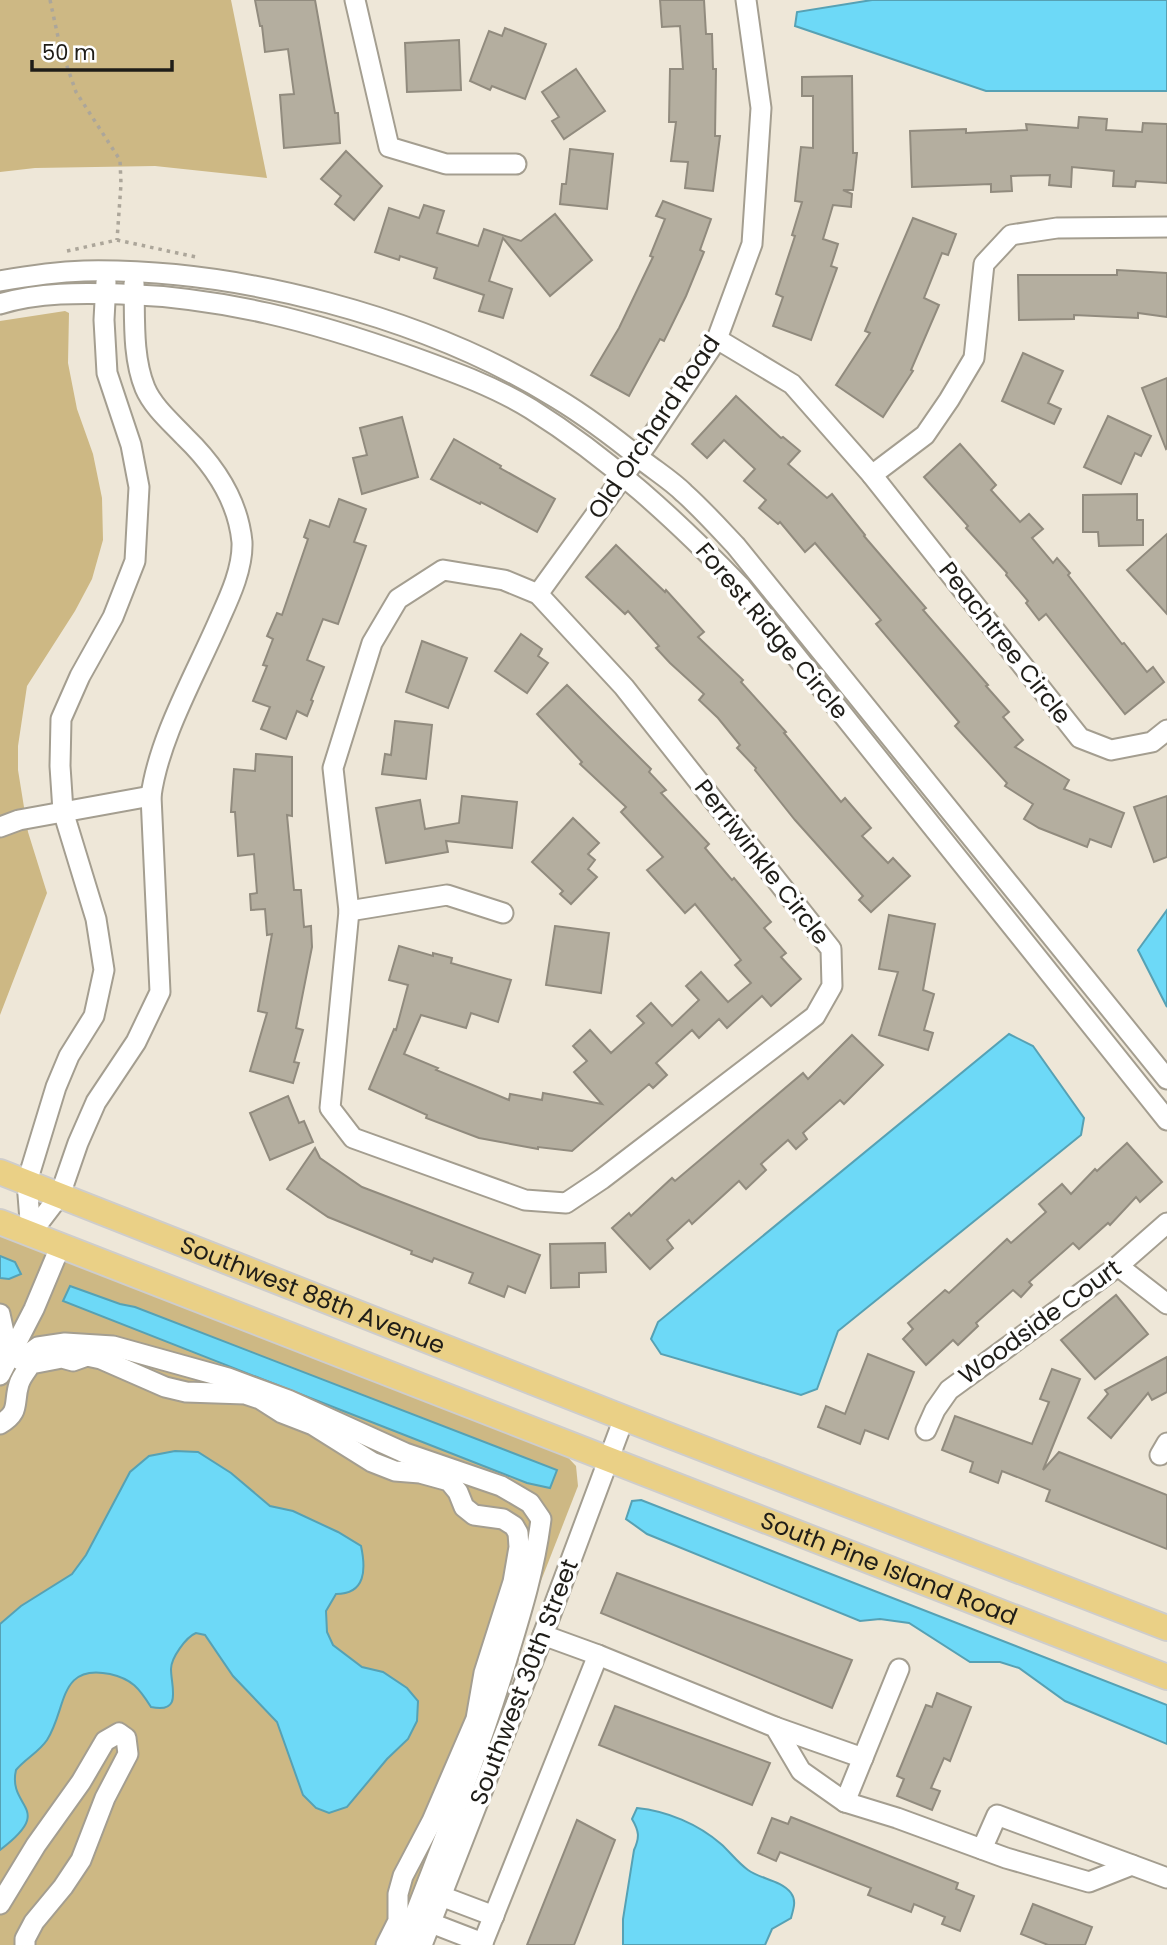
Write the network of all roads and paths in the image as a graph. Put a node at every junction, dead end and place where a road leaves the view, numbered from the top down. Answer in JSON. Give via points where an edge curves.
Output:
{"nodes":[{"id":1,"x":50,"y":0,"type":"edge"},
{"id":2,"x":355,"y":0,"type":"edge"},
{"id":3,"x":746,"y":0,"type":"edge"},
{"id":4,"x":516,"y":164,"type":"dead end"},
{"id":5,"x":1167,"y":227,"type":"edge"},
{"id":6,"x":117,"y":240,"type":"dead end"},
{"id":7,"x":106,"y":271,"type":"junction"},
{"id":8,"x":134,"y":272,"type":"junction"},
{"id":9,"x":0,"y":281,"type":"edge"},
{"id":10,"x":105,"y":294,"type":"junction"},
{"id":11,"x":134,"y":295,"type":"junction"},
{"id":12,"x":0,"y":304,"type":"edge"},
{"id":13,"x":717,"y":339,"type":"junction"},
{"id":14,"x":638,"y":456,"type":"junction"},
{"id":15,"x":872,"y":475,"type":"junction"},
{"id":16,"x":623,"y":476,"type":"junction"},
{"id":17,"x":538,"y":594,"type":"junction"},
{"id":18,"x":1167,"y":730,"type":"edge"},
{"id":19,"x":152,"y":796,"type":"junction"},
{"id":20,"x":63,"y":811,"type":"junction"},
{"id":21,"x":0,"y":827,"type":"edge"},
{"id":22,"x":349,"y":911,"type":"junction"},
{"id":23,"x":503,"y":913,"type":"dead end"},
{"id":24,"x":1167,"y":1079,"type":"edge"},
{"id":25,"x":1167,"y":1120,"type":"edge"},
{"id":26,"x":0,"y":1172,"type":"edge"},
{"id":27,"x":27,"y":1182,"type":"junction"},
{"id":28,"x":60,"y":1195,"type":"junction"},
{"id":29,"x":0,"y":1222,"type":"edge"},
{"id":30,"x":1167,"y":1223,"type":"edge"},
{"id":31,"x":31,"y":1233,"type":"junction"},
{"id":32,"x":60,"y":1247,"type":"junction"},
{"id":33,"x":1118,"y":1265,"type":"junction"},
{"id":34,"x":1167,"y":1304,"type":"edge"},
{"id":35,"x":0,"y":1314,"type":"edge"},
{"id":36,"x":0,"y":1353,"type":"edge"},
{"id":37,"x":20,"y":1360,"type":"dead end"},
{"id":38,"x":0,"y":1376,"type":"edge"},
{"id":39,"x":624,"y":1418,"type":"junction"},
{"id":40,"x":0,"y":1424,"type":"edge"},
{"id":41,"x":926,"y":1430,"type":"dead end"},
{"id":42,"x":609,"y":1460,"type":"junction"},
{"id":43,"x":1167,"y":1628,"type":"edge"},
{"id":44,"x":543,"y":1635,"type":"junction"},
{"id":45,"x":597,"y":1655,"type":"junction"},
{"id":46,"x":899,"y":1669,"type":"dead end"},
{"id":47,"x":1167,"y":1677,"type":"edge"},
{"id":48,"x":775,"y":1727,"type":"junction"},
{"id":49,"x":863,"y":1758,"type":"junction"},
{"id":50,"x":845,"y":1801,"type":"junction"},
{"id":51,"x":982,"y":1849,"type":"junction"},
{"id":52,"x":1132,"y":1865,"type":"junction"},
{"id":53,"x":1167,"y":1878,"type":"edge"},
{"id":54,"x":441,"y":1896,"type":"junction"},
{"id":55,"x":0,"y":1904,"type":"edge"},
{"id":56,"x":494,"y":1916,"type":"junction"},
{"id":57,"x":431,"y":1923,"type":"junction"},
{"id":58,"x":482,"y":1944,"type":"edge"},
{"id":59,"x":25,"y":1945,"type":"edge"},
{"id":60,"x":386,"y":1945,"type":"edge"},
{"id":61,"x":403,"y":1945,"type":"edge"},
{"id":62,"x":422,"y":1945,"type":"edge"}],
"edges":[{"from":1,"to":6,"type":"path","via":[[76,92],[120,160]]},
{"from":2,"to":4,"type":"street","via":[[389,147],[446,164]]},
{"from":3,"to":13,"type":"street","name":"Old Orchard Road","via":[[761,108],[752,244]]},
{"from":5,"to":15,"type":"street","via":[[1057,228],[1011,235],[984,264],[974,358],[925,435]]},
{"from":7,"to":8,"type":"street","name":"Forest Ridge Circle"},
{"from":7,"to":9,"type":"street","name":"Forest Ridge Circle"},
{"from":7,"to":10,"type":"street"},
{"from":8,"to":11,"type":"street"},
{"from":8,"to":14,"type":"street","name":"Forest Ridge Circle","via":[[242,284],[379,318],[506,371],[556,398]]},
{"from":10,"to":11,"type":"street","name":"Forest Ridge Circle"},
{"from":10,"to":12,"type":"street","name":"Forest Ridge Circle","via":[[54,295]]},
{"from":10,"to":20,"type":"street","via":[[107,373],[131,445],[139,487],[135,561],[113,617],[61,719]]},
{"from":11,"to":16,"type":"street","name":"Forest Ridge Circle","via":[[194,299],[290,317],[462,375],[528,407]]},
{"from":11,"to":19,"type":"street","via":[[137,360],[146,390],[219,475],[233,502],[242,542],[230,595],[171,729],[155,771]]},
{"from":13,"to":14,"type":"street","name":"Old Orchard Road"},
{"from":13,"to":15,"type":"street","name":"Peachtree Circle","via":[[792,384]]},
{"from":14,"to":16,"type":"street","name":"Old Orchard Road"},
{"from":14,"to":24,"type":"street","name":"Forest Ridge Circle","via":[[683,491],[736,546]]},
{"from":15,"to":18,"type":"street","name":"Peachtree Circle","via":[[1080,738],[1111,750],[1152,742]]},
{"from":16,"to":17,"type":"street","name":"Old Orchard Road"},
{"from":16,"to":25,"type":"street","name":"Forest Ridge Circle","via":[[684,528],[740,586]]},
{"from":17,"to":22,"type":"street","name":"Perriwinkle Circle","via":[[504,580],[443,570],[398,599],[372,643],[333,768]]},
{"from":17,"to":22,"type":"street","name":"Perriwinkle Circle","via":[[624,687],[831,950],[832,986],[815,1016],[566,1203],[525,1200],[353,1138],[330,1108]]},
{"from":19,"to":20,"type":"street"},
{"from":19,"to":28,"type":"street","via":[[160,992],[136,1042],[96,1102]]},
{"from":20,"to":21,"type":"street"},
{"from":20,"to":27,"type":"street","via":[[96,919],[104,970],[94,1016],[55,1087]]},
{"from":22,"to":23,"type":"street","via":[[447,895]]},
{"from":26,"to":27,"type":"main road","name":"Southwest 88th Avenue"},
{"from":27,"to":28,"type":"main road","name":"Southwest 88th Avenue"},
{"from":27,"to":31,"type":"street"},
{"from":28,"to":31,"type":"street"},
{"from":28,"to":39,"type":"main road","name":"Southwest 88th Avenue"},
{"from":29,"to":31,"type":"main road","name":"Southwest 88th Avenue"},
{"from":30,"to":33,"type":"street","name":"Woodside Court"},
{"from":31,"to":32,"type":"main road","name":"Southwest 88th Avenue"},
{"from":32,"to":38,"type":"street"},
{"from":32,"to":42,"type":"main road","name":"Southwest 88th Avenue"},
{"from":33,"to":34,"type":"street"},
{"from":33,"to":41,"type":"street","name":"Woodside Court","via":[[949,1390]]},
{"from":35,"to":36,"type":"street","via":[[5,1337]]},
{"from":37,"to":61,"type":"street","via":[[38,1347],[65,1343],[113,1346],[228,1378],[405,1453],[501,1486],[530,1503],[541,1519],[531,1580],[496,1696]]},
{"from":39,"to":42,"type":"street","name":"Southwest 30th Street"},
{"from":39,"to":43,"type":"main road","name":"South Pine Island Road"},
{"from":40,"to":60,"type":"street","via":[[12,1415],[18,1384],[32,1364],[62,1358],[73,1362],[87,1356],[165,1387],[260,1399],[372,1462],[449,1481],[474,1515],[514,1526],[519,1547],[513,1582],[486,1665],[476,1718],[403,1877],[398,1921]]},
{"from":42,"to":44,"type":"street","name":"Southwest 30th Street"},
{"from":42,"to":47,"type":"main road","name":"South Pine Island Road"},
{"from":44,"to":45,"type":"street"},
{"from":44,"to":54,"type":"street","name":"Southwest 30th Street"},
{"from":45,"to":48,"type":"street"},
{"from":45,"to":56,"type":"street"},
{"from":46,"to":49,"type":"street"},
{"from":48,"to":49,"type":"street"},
{"from":48,"to":50,"type":"street","via":[[801,1771]]},
{"from":49,"to":50,"type":"street"},
{"from":50,"to":51,"type":"street"},
{"from":51,"to":52,"type":"street","via":[[1089,1882]]},
{"from":51,"to":52,"type":"street","via":[[997,1815]]},
{"from":52,"to":53,"type":"street"},
{"from":54,"to":56,"type":"street"},
{"from":54,"to":57,"type":"street","name":"Southwest 30th Street"},
{"from":55,"to":59,"type":"street","via":[[105,1741],[118,1733],[126,1738],[128,1754],[81,1860],[34,1922]]},
{"from":56,"to":58,"type":"street"},
{"from":57,"to":58,"type":"street"},
{"from":57,"to":62,"type":"street","name":"Southwest 30th Street"}]}
